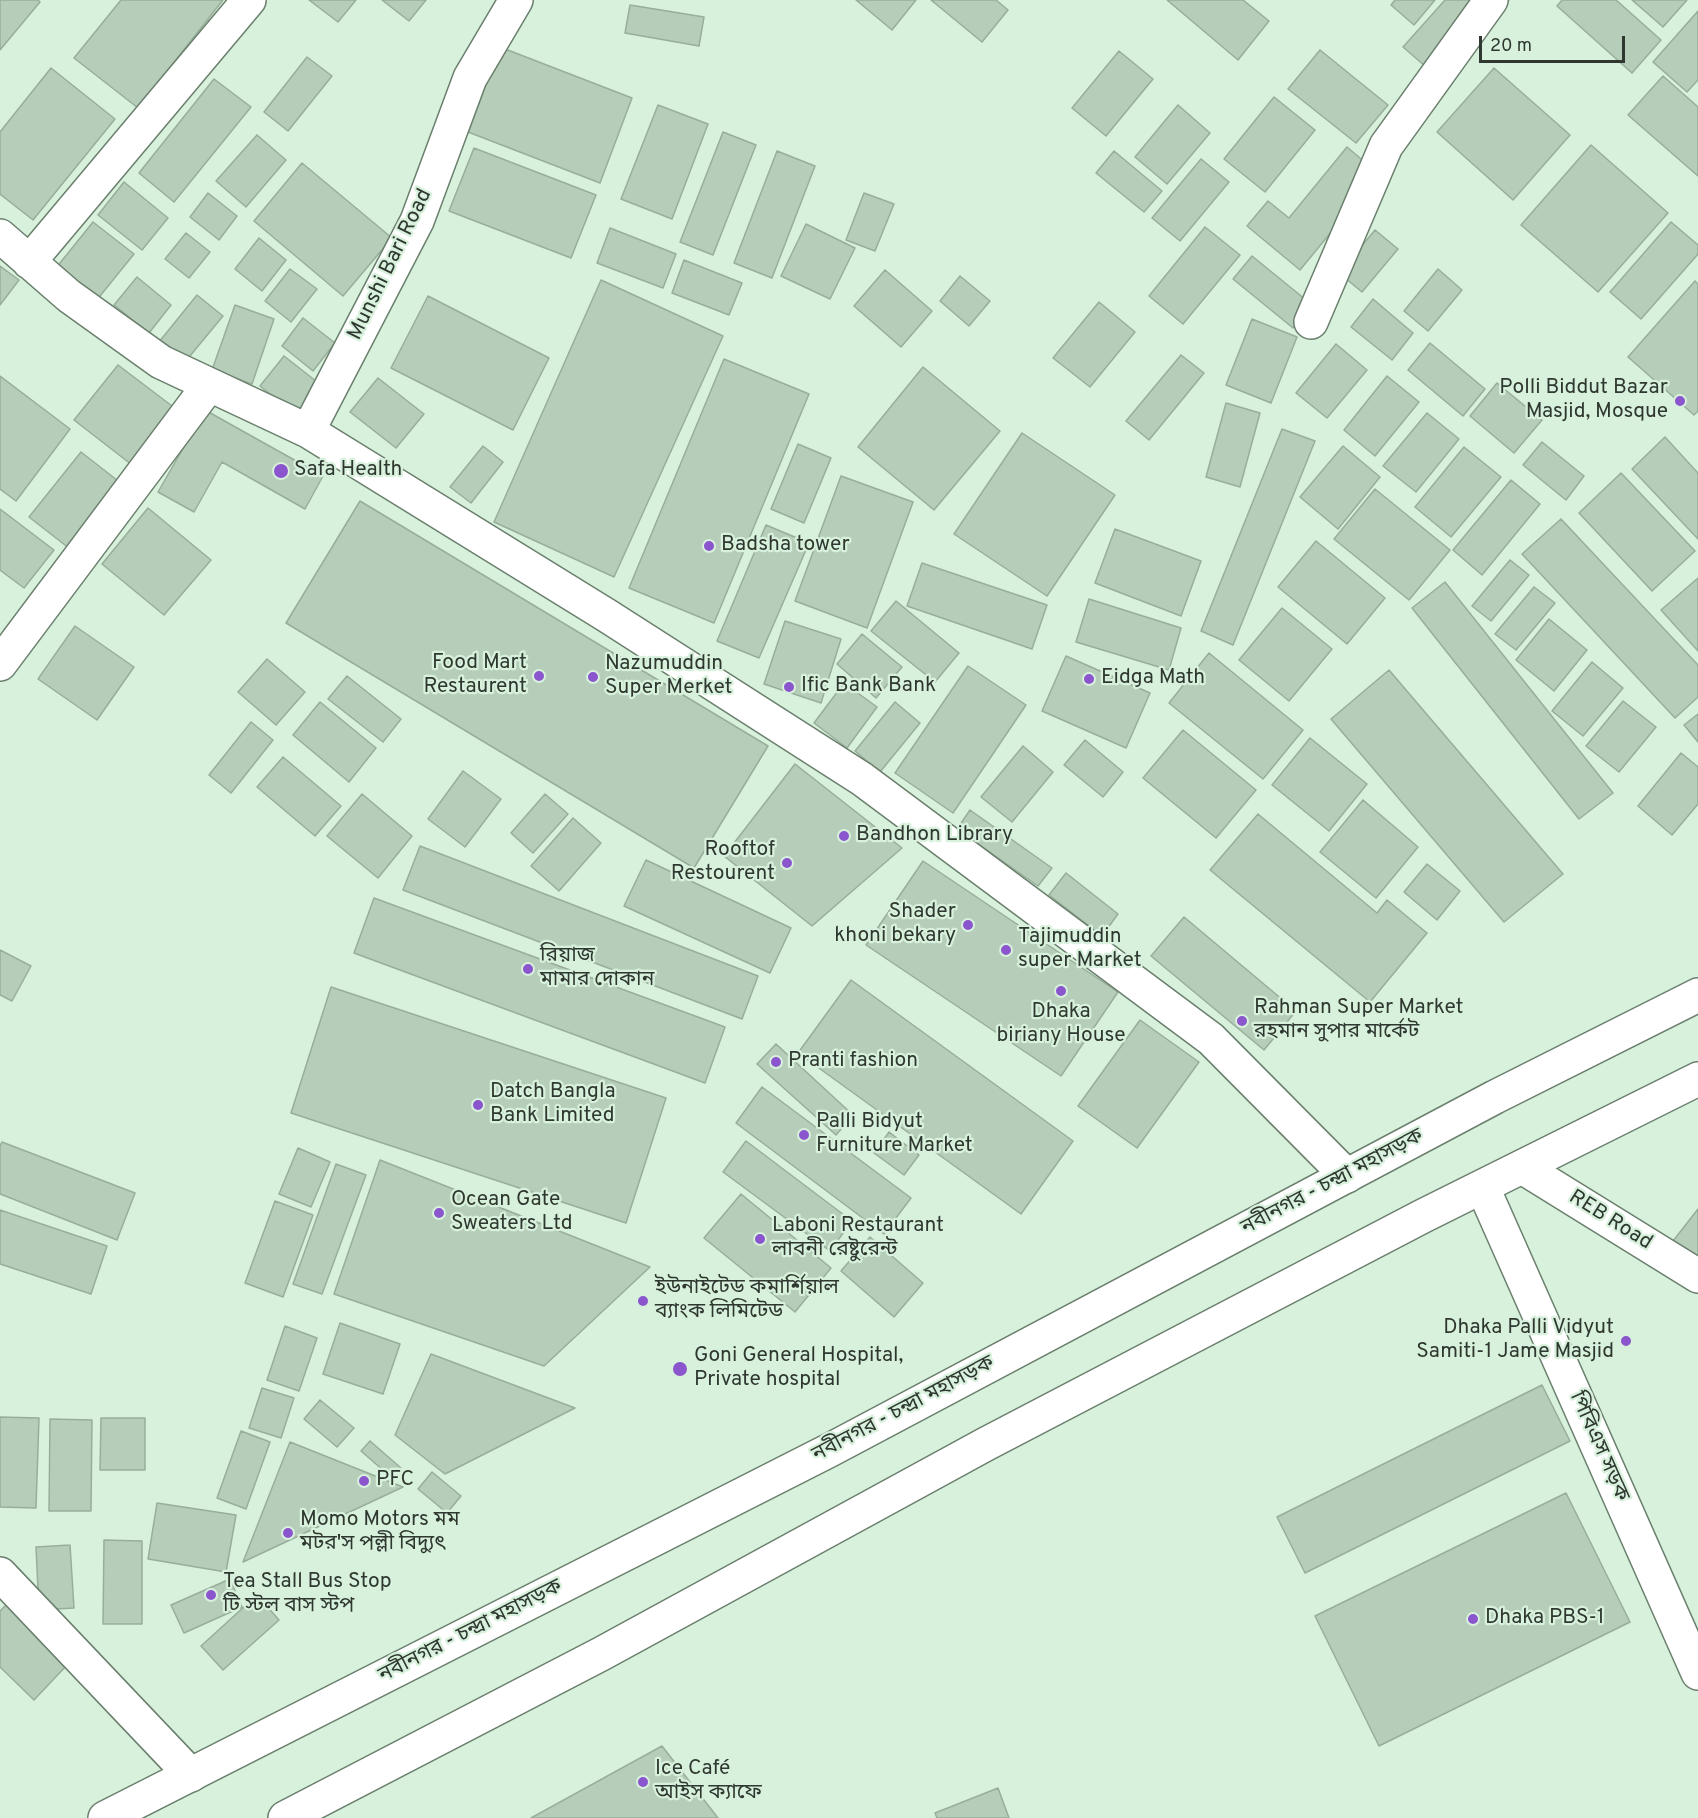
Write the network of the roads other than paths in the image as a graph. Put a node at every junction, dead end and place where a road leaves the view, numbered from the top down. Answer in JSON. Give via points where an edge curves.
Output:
{"nodes":[{"id":1,"x":249,"y":0,"type":"edge"},
{"id":2,"x":516,"y":0,"type":"edge"},
{"id":3,"x":1491,"y":0,"type":"edge"},
{"id":4,"x":0,"y":236,"type":"edge"},
{"id":5,"x":29,"y":262,"type":"junction"},
{"id":6,"x":1311,"y":322,"type":"dead end"},
{"id":7,"x":209,"y":385,"type":"junction"},
{"id":8,"x":308,"y":431,"type":"junction"},
{"id":9,"x":0,"y":664,"type":"edge"},
{"id":10,"x":1698,"y":995,"type":"edge"},
{"id":11,"x":1698,"y":1079,"type":"edge"},
{"id":12,"x":1522,"y":1167,"type":"junction"},
{"id":13,"x":1347,"y":1176,"type":"junction"},
{"id":14,"x":1483,"y":1188,"type":"junction"},
{"id":15,"x":1698,"y":1276,"type":"edge"},
{"id":16,"x":0,"y":1575,"type":"edge"},
{"id":17,"x":1698,"y":1673,"type":"edge"},
{"id":18,"x":191,"y":1775,"type":"junction"},
{"id":19,"x":105,"y":1818,"type":"edge"},
{"id":20,"x":285,"y":1818,"type":"edge"}],
"edges":[{"from":1,"to":5,"type":"main road"},
{"from":2,"to":8,"type":"main road","name":"Munshi Bari Road","via":[[470,78],[417,221]]},
{"from":3,"to":6,"type":"main road","via":[[1386,146]]},
{"from":4,"to":5,"type":"main road"},
{"from":5,"to":7,"type":"main road","via":[[161,362]]},
{"from":7,"to":8,"type":"main road"},
{"from":7,"to":9,"type":"main road"},
{"from":8,"to":13,"type":"main road","via":[[862,779],[1211,1040]]},
{"from":10,"to":13,"type":"main road","name":"নবীনগর - চন্দ্রা মহাসড়ক"},
{"from":11,"to":12,"type":"main road"},
{"from":12,"to":14,"type":"main road"},
{"from":12,"to":15,"type":"main road","name":"REB Road"},
{"from":13,"to":18,"type":"main road","name":"নবীনগর - চন্দ্রা মহাসড়ক","via":[[830,1450]]},
{"from":14,"to":17,"type":"main road","name":"পিবিএস সড়ক"},
{"from":14,"to":20,"type":"main road","via":[[986,1444],[601,1654]]},
{"from":16,"to":18,"type":"main road"},
{"from":18,"to":19,"type":"main road","name":"নবীনগর - চন্দ্রা মহাসড়ক"}]}
